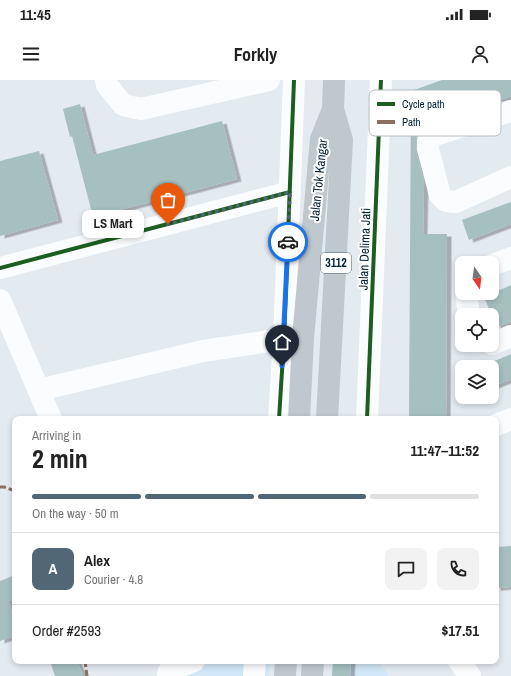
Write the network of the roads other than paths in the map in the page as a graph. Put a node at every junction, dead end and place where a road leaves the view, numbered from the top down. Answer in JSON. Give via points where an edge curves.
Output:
{"nodes":[{"id":1,"x":106,"y":80,"type":"edge"},
{"id":2,"x":269,"y":80,"type":"edge"},
{"id":3,"x":294,"y":80,"type":"edge"},
{"id":4,"x":334,"y":80,"type":"edge"},
{"id":5,"x":381,"y":80,"type":"edge"},
{"id":6,"x":381,"y":90,"type":"edge"},
{"id":7,"x":333,"y":109,"type":"junction"},
{"id":8,"x":511,"y":111,"type":"edge"},
{"id":9,"x":501,"y":114,"type":"edge"},
{"id":10,"x":379,"y":136,"type":"edge"},
{"id":11,"x":434,"y":136,"type":"edge"},
{"id":12,"x":511,"y":177,"type":"edge"},
{"id":13,"x":290,"y":192,"type":"junction"},
{"id":14,"x":511,"y":258,"type":"edge"},
{"id":15,"x":499,"y":262,"type":"edge"},
{"id":16,"x":0,"y":268,"type":"edge"},
{"id":17,"x":0,"y":300,"type":"edge"},
{"id":18,"x":511,"y":336,"type":"edge"},
{"id":19,"x":294,"y":339,"type":"junction"},
{"id":20,"x":499,"y":341,"type":"edge"},
{"id":21,"x":39,"y":390,"type":"junction"},
{"id":22,"x":50,"y":416,"type":"edge"},
{"id":23,"x":281,"y":416,"type":"edge"},
{"id":24,"x":299,"y":416,"type":"edge"},
{"id":25,"x":327,"y":416,"type":"edge"},
{"id":26,"x":367,"y":416,"type":"edge"},
{"id":27,"x":511,"y":419,"type":"edge"},
{"id":28,"x":499,"y":424,"type":"edge"},
{"id":29,"x":186,"y":664,"type":"edge"},
{"id":30,"x":255,"y":664,"type":"edge"},
{"id":31,"x":286,"y":664,"type":"edge"},
{"id":32,"x":313,"y":664,"type":"edge"},
{"id":33,"x":461,"y":664,"type":"edge"},
{"id":34,"x":168,"y":676,"type":"edge"},
{"id":35,"x":254,"y":676,"type":"edge"},
{"id":36,"x":285,"y":676,"type":"edge"},
{"id":37,"x":312,"y":676,"type":"edge"},
{"id":38,"x":470,"y":676,"type":"edge"}],
"edges":[{"from":1,"to":2,"type":"street","via":[[123,105],[141,109]]},
{"from":3,"to":13,"type":"street"},
{"from":4,"to":7,"type":"main road","name":"Jalan Tok Kangar","number":"3112"},
{"from":5,"to":6,"type":"street","name":"Jalan Delima Jati"},
{"from":7,"to":19,"type":"main road","name":"Jalan Tok Kangar","number":"3112","via":[[321,139]]},
{"from":7,"to":25,"type":"main road","name":"Jalan Tok Kangar","number":"3112","via":[[342,140]]},
{"from":8,"to":9,"type":"street"},
{"from":10,"to":26,"type":"street","name":"Jalan Delima Jati"},
{"from":11,"to":12,"type":"street","via":[[428,140],[428,149],[440,194],[446,202],[456,202]]},
{"from":13,"to":16,"type":"street"},
{"from":13,"to":19,"type":"street"},
{"from":14,"to":15,"type":"street"},
{"from":17,"to":21,"type":"street"},
{"from":18,"to":20,"type":"street"},
{"from":19,"to":21,"type":"street","via":[[203,351]]},
{"from":19,"to":23,"type":"street"},
{"from":19,"to":24,"type":"main road","name":"Jalan Tok Kangar","number":"3112"},
{"from":21,"to":22,"type":"street"},
{"from":27,"to":28,"type":"street"},
{"from":29,"to":34,"type":"street","via":[[169,671]]},
{"from":30,"to":35,"type":"street"},
{"from":31,"to":36,"type":"main road"},
{"from":32,"to":37,"type":"main road"},
{"from":33,"to":38,"type":"street"}]}
